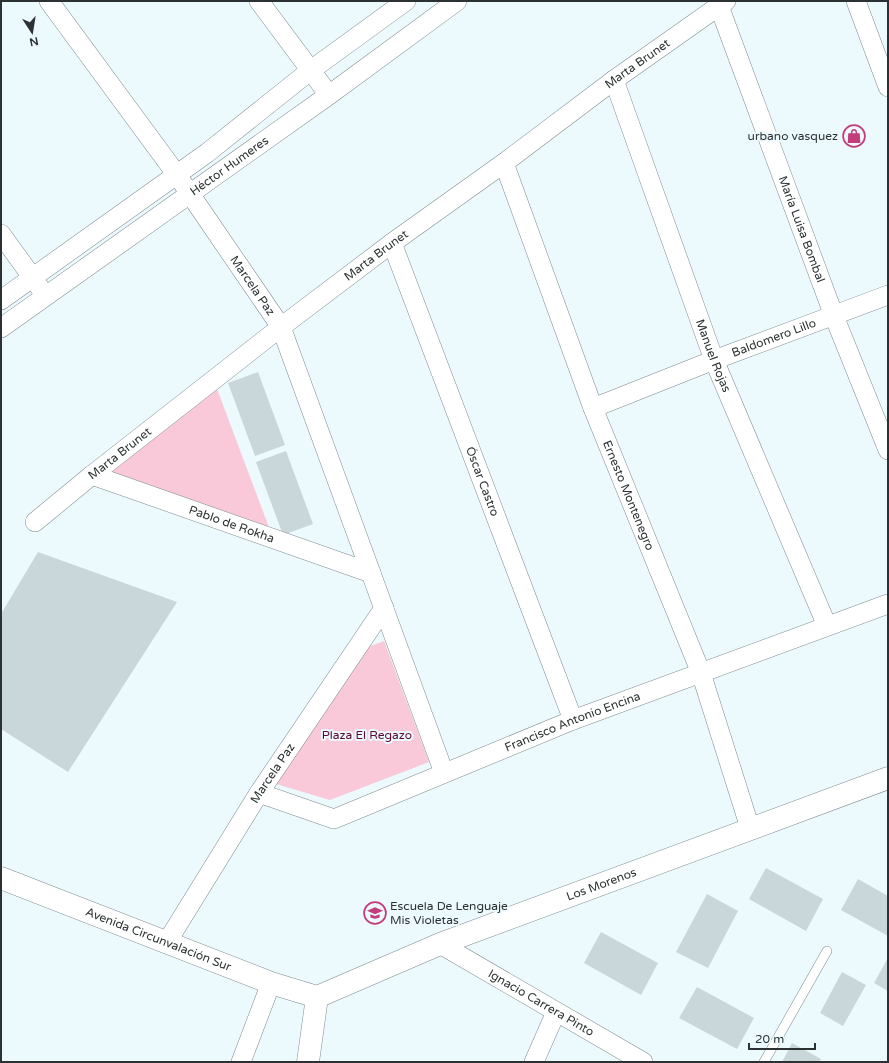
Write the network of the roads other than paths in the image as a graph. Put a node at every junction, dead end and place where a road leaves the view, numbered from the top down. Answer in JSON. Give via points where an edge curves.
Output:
{"nodes":[{"id":1,"x":49,"y":1,"type":"edge"},
{"id":2,"x":259,"y":1,"type":"edge"},
{"id":3,"x":406,"y":1,"type":"edge"},
{"id":4,"x":456,"y":1,"type":"edge"},
{"id":5,"x":856,"y":1,"type":"edge"},
{"id":6,"x":723,"y":4,"type":"edge"},
{"id":7,"x":311,"y":70,"type":"junction"},
{"id":8,"x":614,"y":80,"type":"junction"},
{"id":9,"x":888,"y":87,"type":"edge"},
{"id":10,"x":329,"y":95,"type":"junction"},
{"id":11,"x":504,"y":163,"type":"junction"},
{"id":12,"x":177,"y":175,"type":"junction"},
{"id":13,"x":190,"y":194,"type":"junction"},
{"id":14,"x":1,"y":234,"type":"edge"},
{"id":15,"x":392,"y":243,"type":"junction"},
{"id":16,"x":33,"y":278,"type":"junction"},
{"id":17,"x":888,"y":295,"type":"edge"},
{"id":18,"x":46,"y":297,"type":"junction"},
{"id":19,"x":1,"y":300,"type":"edge"},
{"id":20,"x":834,"y":316,"type":"junction"},
{"id":21,"x":281,"y":327,"type":"junction"},
{"id":22,"x":1,"y":328,"type":"edge"},
{"id":23,"x":714,"y":360,"type":"junction"},
{"id":24,"x":593,"y":408,"type":"junction"},
{"id":25,"x":888,"y":450,"type":"edge"},
{"id":26,"x":92,"y":475,"type":"junction"},
{"id":27,"x":35,"y":522,"type":"dead end"},
{"id":28,"x":371,"y":573,"type":"junction"},
{"id":29,"x":888,"y":604,"type":"edge"},
{"id":30,"x":384,"y":608,"type":"junction"},
{"id":31,"x":827,"y":626,"type":"junction"},
{"id":32,"x":701,"y":673,"type":"junction"},
{"id":33,"x":573,"y":720,"type":"junction"},
{"id":34,"x":444,"y":773,"type":"junction"},
{"id":35,"x":888,"y":778,"type":"edge"},
{"id":36,"x":259,"y":793,"type":"junction"},
{"id":37,"x":750,"y":828,"type":"junction"},
{"id":38,"x":1,"y":878,"type":"edge"},
{"id":39,"x":167,"y":942,"type":"junction"},
{"id":40,"x":440,"y":944,"type":"junction"},
{"id":41,"x":827,"y":952,"type":"dead end"},
{"id":42,"x":271,"y":983,"type":"junction"},
{"id":43,"x":317,"y":997,"type":"junction"},
{"id":44,"x":556,"y":1012,"type":"junction"},
{"id":45,"x":242,"y":1062,"type":"edge"},
{"id":46,"x":308,"y":1062,"type":"edge"},
{"id":47,"x":534,"y":1062,"type":"edge"},
{"id":48,"x":642,"y":1062,"type":"edge"},
{"id":49,"x":764,"y":1062,"type":"edge"}],
"edges":[{"from":1,"to":12,"type":"street","name":"Marcela Paz"},
{"from":2,"to":7,"type":"street"},
{"from":3,"to":7,"type":"street","name":"Héctor Humeres"},
{"from":4,"to":10,"type":"street","name":"Héctor Humeres"},
{"from":5,"to":9,"type":"street"},
{"from":6,"to":8,"type":"street","name":"Marta Brunet"},
{"from":6,"to":20,"type":"street","name":"María Luisa Bombal"},
{"from":7,"to":10,"type":"street"},
{"from":7,"to":12,"type":"street","name":"Héctor Humeres"},
{"from":8,"to":11,"type":"street","name":"Marta Brunet"},
{"from":8,"to":23,"type":"street","name":"Manuel Rojas"},
{"from":10,"to":13,"type":"street","name":"Héctor Humeres"},
{"from":11,"to":15,"type":"street","name":"Marta Brunet"},
{"from":11,"to":24,"type":"street","name":"Ernesto Montenegro"},
{"from":12,"to":13,"type":"street","name":"Marcela Paz"},
{"from":12,"to":16,"type":"street","name":"Héctor Humeres"},
{"from":13,"to":18,"type":"street","name":"Héctor Humeres"},
{"from":13,"to":21,"type":"street","name":"Marcela Paz"},
{"from":14,"to":16,"type":"street"},
{"from":15,"to":21,"type":"street","name":"Marta Brunet"},
{"from":15,"to":33,"type":"street","name":"Óscar Castro"},
{"from":16,"to":18,"type":"street"},
{"from":16,"to":19,"type":"street","name":"Héctor Humeres"},
{"from":17,"to":20,"type":"street","name":"Baldomero Lillo"},
{"from":18,"to":22,"type":"street","name":"Héctor Humeres"},
{"from":20,"to":23,"type":"street","name":"Baldomero Lillo"},
{"from":20,"to":25,"type":"street","name":"María Luisa Bombal"},
{"from":21,"to":26,"type":"street","name":"Marta Brunet"},
{"from":21,"to":28,"type":"street","name":"Marcela Paz"},
{"from":23,"to":24,"type":"street","name":"Baldomero Lillo"},
{"from":23,"to":31,"type":"street","name":"Manuel Rojas"},
{"from":24,"to":32,"type":"street","name":"Ernesto Montenegro"},
{"from":26,"to":27,"type":"street","name":"Marta Brunet"},
{"from":26,"to":28,"type":"street","name":"Pablo de Rokha"},
{"from":28,"to":30,"type":"street","name":"Marcela Paz"},
{"from":29,"to":31,"type":"street","name":"Francisco Antonio Encina"},
{"from":30,"to":34,"type":"street","name":"Marcela Paz"},
{"from":30,"to":36,"type":"street","name":"Marcela Paz"},
{"from":31,"to":32,"type":"street","name":"Francisco Antonio Encina"},
{"from":32,"to":33,"type":"street","name":"Francisco Antonio Encina"},
{"from":32,"to":37,"type":"street","name":"Ernesto Montenegro"},
{"from":33,"to":34,"type":"street","name":"Francisco Antonio Encina"},
{"from":34,"to":36,"type":"street","name":"Francisco Antonio Encina","via":[[334,819]]},
{"from":35,"to":37,"type":"main road","name":"Los Morenos"},
{"from":36,"to":39,"type":"street","name":"Marcela Paz"},
{"from":37,"to":40,"type":"main road","name":"Los Morenos"},
{"from":38,"to":39,"type":"main road","name":"Avenida Circunvalación Sur"},
{"from":39,"to":42,"type":"main road","name":"Avenida Circunvalación Sur"},
{"from":40,"to":43,"type":"main road","name":"Los Morenos"},
{"from":40,"to":44,"type":"street","name":"Ignacio Carrera Pinto"},
{"from":41,"to":49,"type":"lane"},
{"from":42,"to":43,"type":"main road","name":"Avenida Circunvalación Sur"},
{"from":42,"to":45,"type":"street"},
{"from":43,"to":46,"type":"main road"},
{"from":44,"to":47,"type":"street"},
{"from":44,"to":48,"type":"street","name":"Ignacio Carrera Pinto"}]}
